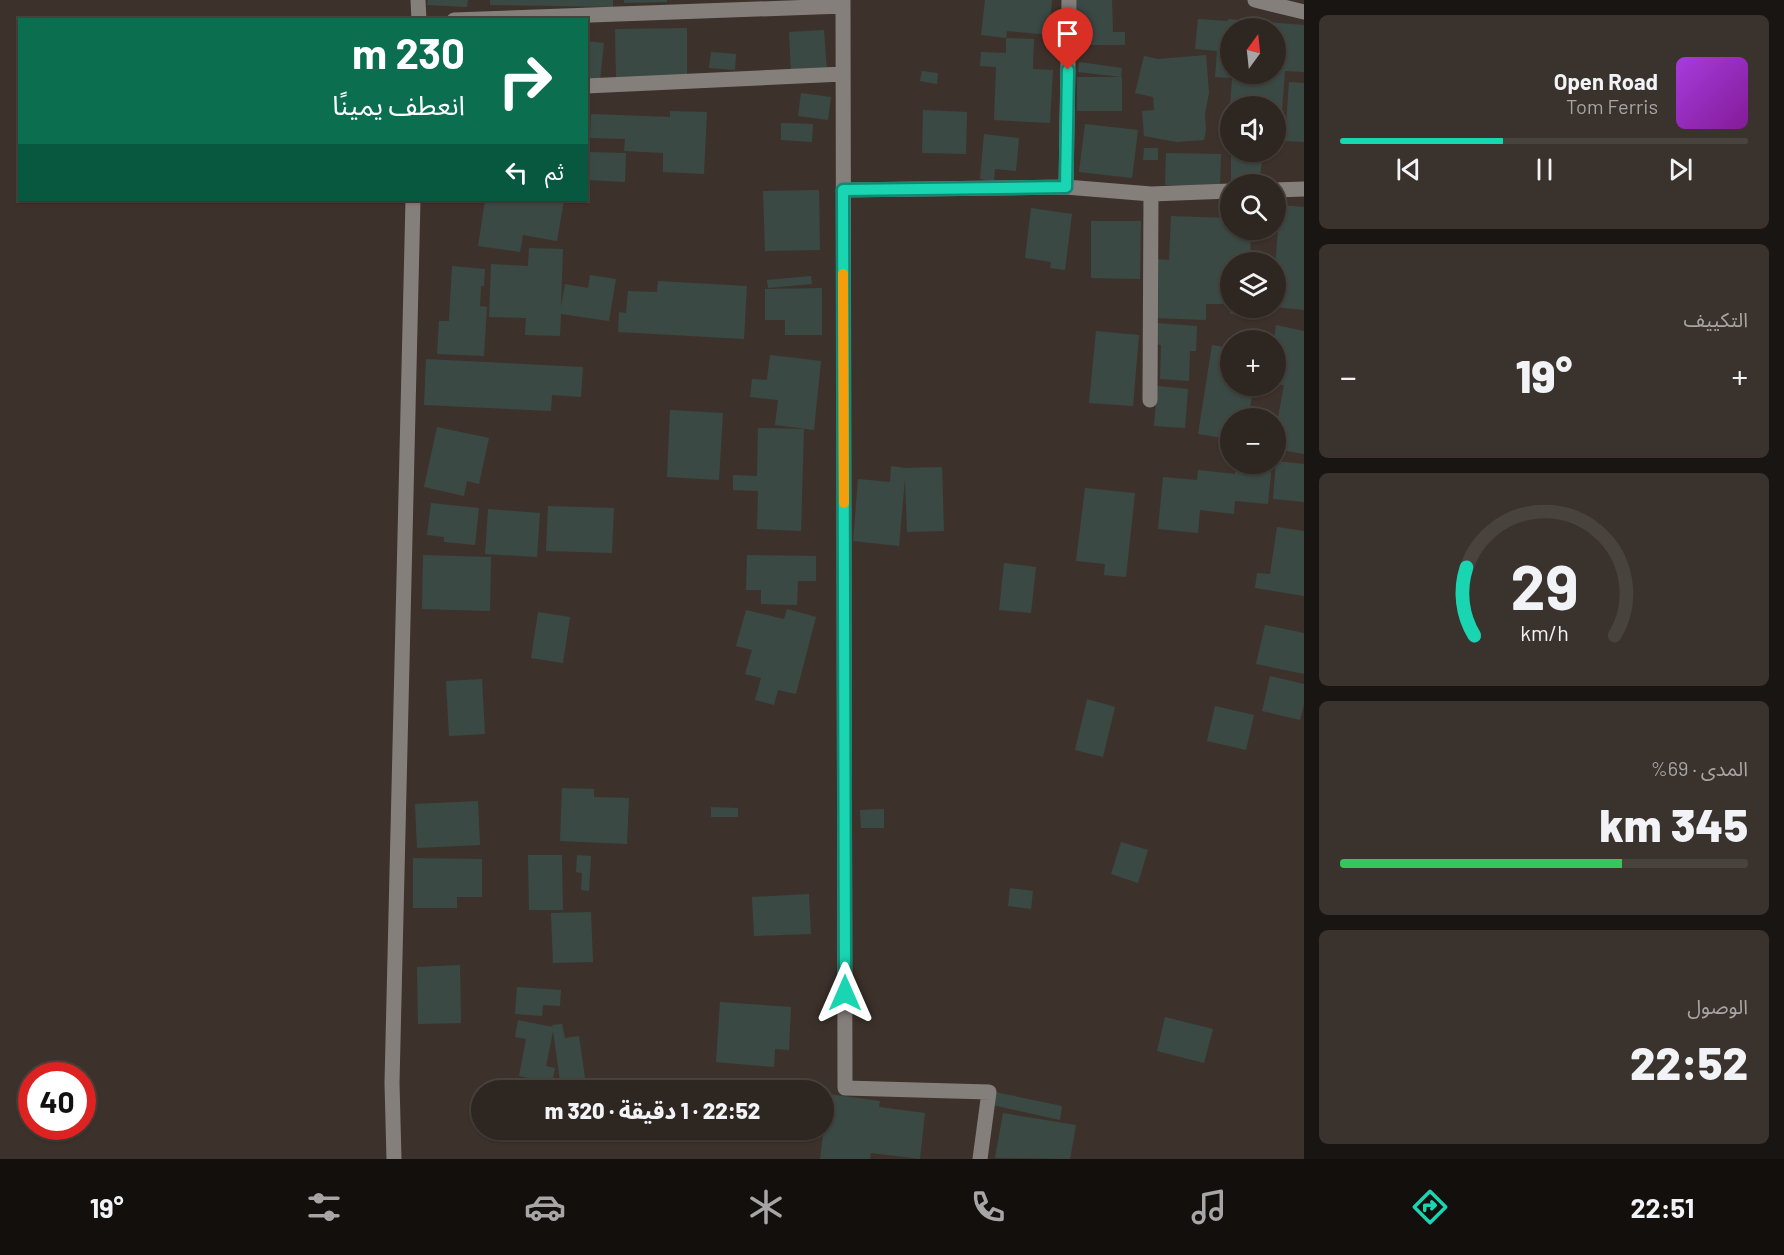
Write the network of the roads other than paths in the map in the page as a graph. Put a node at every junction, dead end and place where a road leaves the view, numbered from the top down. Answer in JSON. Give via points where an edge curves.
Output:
{"nodes":[{"id":1,"x":418,"y":0,"type":"edge"},
{"id":2,"x":1069,"y":0,"type":"edge"},
{"id":3,"x":1255,"y":0,"type":"edge"},
{"id":4,"x":843,"y":3,"type":"edge"},
{"id":5,"x":1304,"y":12,"type":"edge"},
{"id":6,"x":419,"y":18,"type":"edge"},
{"id":7,"x":500,"y":18,"type":"edge"},
{"id":8,"x":843,"y":74,"type":"junction"},
{"id":9,"x":588,"y":86,"type":"edge"},
{"id":10,"x":1066,"y":187,"type":"junction"},
{"id":11,"x":1304,"y":189,"type":"edge"},
{"id":12,"x":843,"y":190,"type":"junction"},
{"id":13,"x":1286,"y":190,"type":"edge"},
{"id":14,"x":1220,"y":192,"type":"edge"},
{"id":15,"x":1151,"y":195,"type":"junction"},
{"id":16,"x":413,"y":201,"type":"edge"},
{"id":17,"x":1150,"y":400,"type":"dead end"},
{"id":18,"x":394,"y":1159,"type":"edge"},
{"id":19,"x":980,"y":1159,"type":"edge"}],
"edges":[{"from":1,"to":6,"type":"street"},
{"from":2,"to":10,"type":"street"},
{"from":3,"to":5,"type":"street"},
{"from":4,"to":7,"type":"street"},
{"from":4,"to":8,"type":"street"},
{"from":8,"to":9,"type":"street"},
{"from":8,"to":12,"type":"street"},
{"from":10,"to":12,"type":"street"},
{"from":10,"to":15,"type":"street"},
{"from":11,"to":13,"type":"street"},
{"from":12,"to":19,"type":"street","via":[[845,1088],[989,1092]]},
{"from":14,"to":15,"type":"street"},
{"from":15,"to":17,"type":"street"},
{"from":16,"to":18,"type":"street","via":[[392,1083]]}]}
